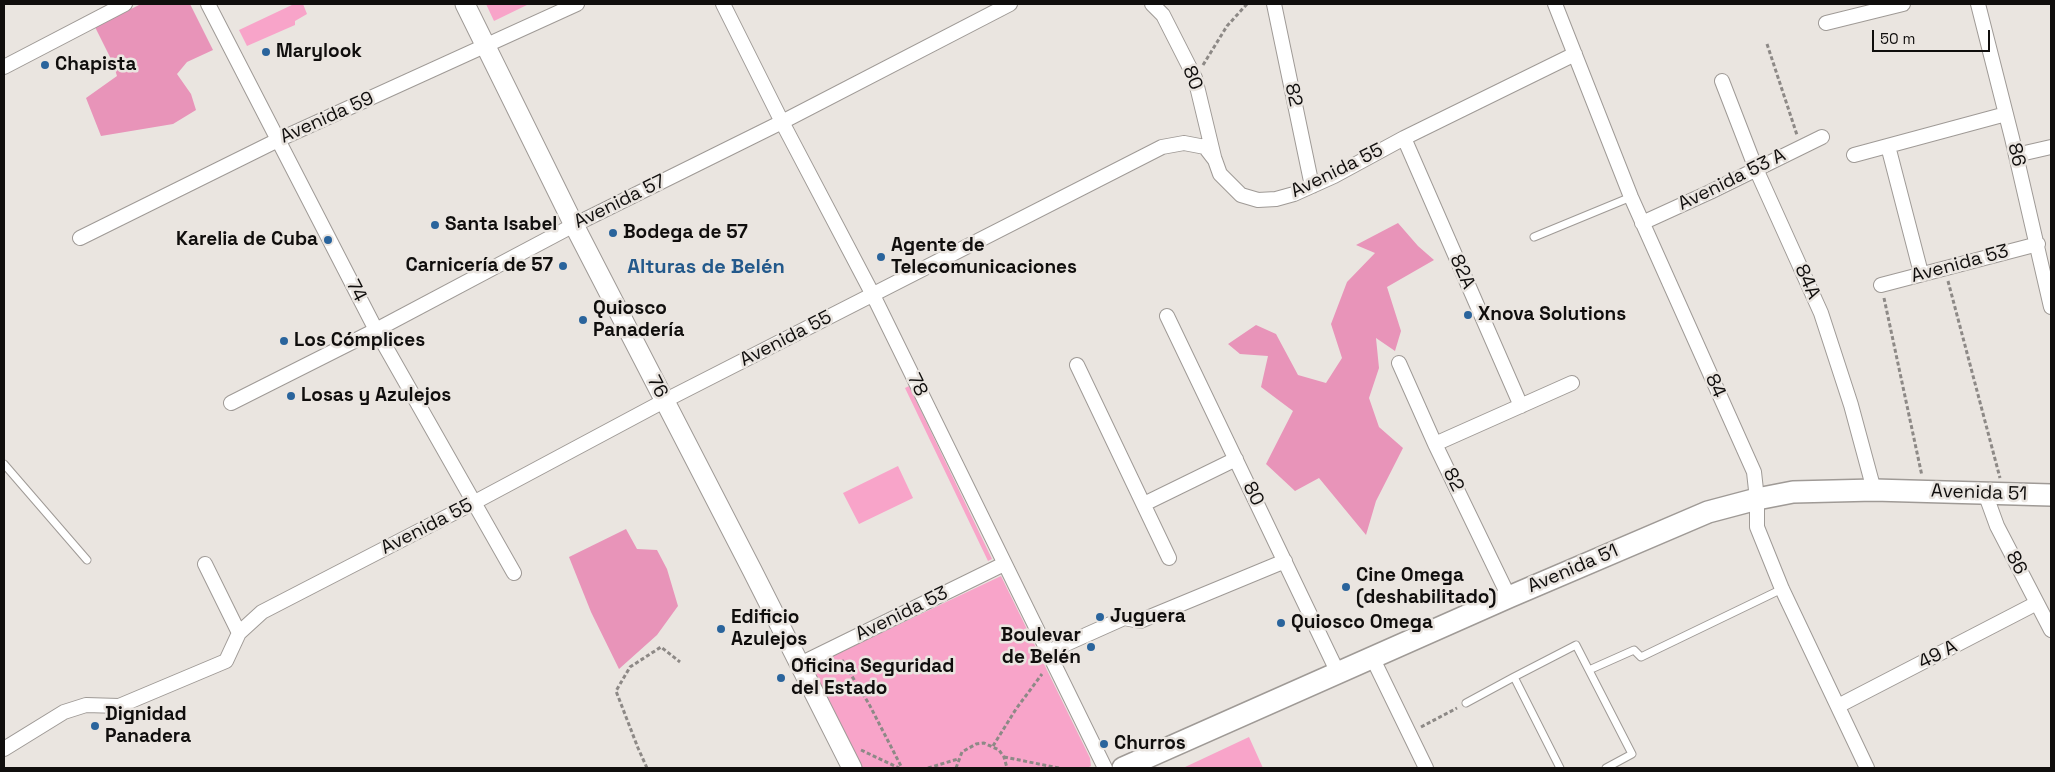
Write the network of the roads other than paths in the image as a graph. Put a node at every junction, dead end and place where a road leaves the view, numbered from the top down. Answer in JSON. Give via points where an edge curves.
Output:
{"nodes":[{"id":1,"x":125,"y":4,"type":"edge"},
{"id":2,"x":208,"y":4,"type":"edge"},
{"id":3,"x":465,"y":4,"type":"edge"},
{"id":4,"x":577,"y":4,"type":"edge"},
{"id":5,"x":724,"y":4,"type":"edge"},
{"id":6,"x":1010,"y":4,"type":"edge"},
{"id":7,"x":1152,"y":4,"type":"edge"},
{"id":8,"x":1274,"y":4,"type":"edge"},
{"id":9,"x":1555,"y":4,"type":"edge"},
{"id":10,"x":1903,"y":4,"type":"edge"},
{"id":11,"x":1978,"y":4,"type":"edge"},
{"id":12,"x":1826,"y":23,"type":"dead end"},
{"id":13,"x":486,"y":46,"type":"junction"},
{"id":14,"x":1575,"y":54,"type":"junction"},
{"id":15,"x":4,"y":67,"type":"edge"},
{"id":16,"x":1722,"y":81,"type":"dead end"},
{"id":17,"x":2006,"y":114,"type":"junction"},
{"id":18,"x":782,"y":122,"type":"junction"},
{"id":19,"x":1822,"y":137,"type":"dead end"},
{"id":20,"x":1404,"y":138,"type":"junction"},
{"id":21,"x":278,"y":140,"type":"junction"},
{"id":22,"x":1888,"y":146,"type":"junction"},
{"id":23,"x":2051,"y":147,"type":"edge"},
{"id":24,"x":1854,"y":155,"type":"dead end"},
{"id":25,"x":2016,"y":155,"type":"junction"},
{"id":26,"x":1214,"y":160,"type":"junction"},
{"id":27,"x":1756,"y":169,"type":"junction"},
{"id":28,"x":1312,"y":186,"type":"junction"},
{"id":29,"x":1631,"y":197,"type":"junction"},
{"id":30,"x":1642,"y":223,"type":"junction"},
{"id":31,"x":574,"y":225,"type":"junction"},
{"id":32,"x":1534,"y":237,"type":"dead end"},
{"id":33,"x":80,"y":238,"type":"dead end"},
{"id":34,"x":2038,"y":244,"type":"junction"},
{"id":35,"x":1921,"y":273,"type":"junction"},
{"id":36,"x":1881,"y":285,"type":"road end"},
{"id":37,"x":873,"y":294,"type":"junction"},
{"id":38,"x":2051,"y":307,"type":"edge"},
{"id":39,"x":1167,"y":316,"type":"dead end"},
{"id":40,"x":376,"y":330,"type":"junction"},
{"id":41,"x":1399,"y":363,"type":"dead end"},
{"id":42,"x":1077,"y":365,"type":"dead end"},
{"id":43,"x":1572,"y":384,"type":"dead end"},
{"id":44,"x":664,"y":401,"type":"junction"},
{"id":45,"x":231,"y":403,"type":"dead end"},
{"id":46,"x":1521,"y":406,"type":"junction"},
{"id":47,"x":1435,"y":444,"type":"junction"},
{"id":48,"x":1236,"y":459,"type":"junction"},
{"id":49,"x":4,"y":464,"type":"edge"},
{"id":50,"x":1874,"y":490,"type":"junction"},
{"id":51,"x":1995,"y":493,"type":"junction"},
{"id":52,"x":2051,"y":495,"type":"edge"},
{"id":53,"x":1757,"y":499,"type":"junction"},
{"id":54,"x":475,"y":502,"type":"junction"},
{"id":55,"x":1144,"y":504,"type":"junction"},
{"id":56,"x":1169,"y":558,"type":"dead end"},
{"id":57,"x":87,"y":560,"type":"dead end"},
{"id":58,"x":1285,"y":561,"type":"junction"},
{"id":59,"x":205,"y":564,"type":"dead end"},
{"id":60,"x":1004,"y":564,"type":"junction"},
{"id":61,"x":514,"y":573,"type":"dead end"},
{"id":62,"x":1782,"y":589,"type":"junction"},
{"id":63,"x":1509,"y":597,"type":"junction"},
{"id":64,"x":2037,"y":604,"type":"junction"},
{"id":65,"x":2051,"y":630,"type":"edge"},
{"id":66,"x":238,"y":634,"type":"junction"},
{"id":67,"x":1048,"y":652,"type":"junction"},
{"id":68,"x":1372,"y":657,"type":"junction"},
{"id":69,"x":800,"y":664,"type":"junction"},
{"id":70,"x":1589,"y":670,"type":"junction"},
{"id":71,"x":1338,"y":673,"type":"junction"},
{"id":72,"x":1514,"y":677,"type":"junction"},
{"id":73,"x":1466,"y":703,"type":"road end"},
{"id":74,"x":1838,"y":706,"type":"junction"},
{"id":75,"x":4,"y":749,"type":"edge"},
{"id":76,"x":852,"y":768,"type":"edge"},
{"id":77,"x":1105,"y":768,"type":"edge"},
{"id":78,"x":1123,"y":768,"type":"edge"},
{"id":79,"x":1426,"y":768,"type":"edge"},
{"id":80,"x":1560,"y":768,"type":"edge"},
{"id":81,"x":1606,"y":768,"type":"edge"},
{"id":82,"x":1867,"y":768,"type":"edge"}],
"edges":[{"from":1,"to":15,"type":"street"},
{"from":2,"to":21,"type":"street","name":"74"},
{"from":3,"to":13,"type":"street","name":"76"},
{"from":4,"to":13,"type":"street","name":"Avenida 59"},
{"from":5,"to":18,"type":"street","name":"78"},
{"from":6,"to":18,"type":"street","name":"Avenida 57"},
{"from":7,"to":26,"type":"street","name":"80","via":[[1163,16],[1195,78]]},
{"from":8,"to":28,"type":"street","name":"82"},
{"from":9,"to":14,"type":"street","name":"84"},
{"from":10,"to":12,"type":"street"},
{"from":11,"to":17,"type":"street","name":"86"},
{"from":13,"to":21,"type":"street","name":"Avenida 59"},
{"from":13,"to":31,"type":"street","name":"76"},
{"from":14,"to":20,"type":"street","name":"Avenida 55"},
{"from":14,"to":29,"type":"street","name":"84"},
{"from":16,"to":27,"type":"street","name":"84A"},
{"from":17,"to":22,"type":"street"},
{"from":17,"to":25,"type":"street","name":"86"},
{"from":18,"to":31,"type":"street","name":"Avenida 57"},
{"from":18,"to":37,"type":"street","name":"78"},
{"from":19,"to":27,"type":"street","name":"Avenida 53 A"},
{"from":20,"to":28,"type":"street","name":"Avenida 55"},
{"from":20,"to":46,"type":"street","name":"82A"},
{"from":21,"to":33,"type":"street","name":"Avenida 59"},
{"from":21,"to":40,"type":"street","name":"74"},
{"from":22,"to":24,"type":"street"},
{"from":22,"to":35,"type":"street"},
{"from":23,"to":25,"type":"street"},
{"from":25,"to":34,"type":"street","name":"86"},
{"from":26,"to":28,"type":"street","name":"Avenida 55","via":[[1220,174],[1241,195],[1258,200],[1276,200]]},
{"from":26,"to":37,"type":"street","name":"Avenida 55","via":[[1205,147],[1194,144],[1162,147]]},
{"from":27,"to":30,"type":"street","name":"Avenida 53 A"},
{"from":27,"to":50,"type":"street","name":"84A","via":[[1821,313]]},
{"from":29,"to":30,"type":"street","name":"84"},
{"from":29,"to":32,"type":"lane"},
{"from":30,"to":53,"type":"street","name":"84","via":[[1754,472]]},
{"from":31,"to":40,"type":"street","name":"Avenida 57"},
{"from":31,"to":44,"type":"street","name":"76"},
{"from":34,"to":35,"type":"street","name":"Avenida 53"},
{"from":34,"to":38,"type":"street","name":"86"},
{"from":35,"to":36,"type":"street","name":"Avenida 53"},
{"from":37,"to":44,"type":"street","name":"Avenida 55"},
{"from":37,"to":60,"type":"street","name":"78"},
{"from":39,"to":48,"type":"street","name":"80"},
{"from":40,"to":45,"type":"street","name":"Avenida 57"},
{"from":40,"to":54,"type":"street","name":"74"},
{"from":41,"to":47,"type":"street","name":"82"},
{"from":42,"to":55,"type":"street"},
{"from":43,"to":46,"type":"street"},
{"from":44,"to":54,"type":"street","name":"Avenida 55"},
{"from":44,"to":69,"type":"street","name":"76"},
{"from":46,"to":47,"type":"street"},
{"from":47,"to":63,"type":"street","name":"82"},
{"from":48,"to":55,"type":"street"},
{"from":48,"to":58,"type":"street","name":"80"},
{"from":49,"to":57,"type":"lane"},
{"from":50,"to":51,"type":"main road","name":"Avenida 51"},
{"from":50,"to":53,"type":"main road","name":"Avenida 51","via":[[1793,492]]},
{"from":51,"to":52,"type":"main road","name":"Avenida 51"},
{"from":51,"to":64,"type":"street","name":"86","via":[[1997,526]]},
{"from":53,"to":62,"type":"street","name":"84","via":[[1757,527]]},
{"from":53,"to":63,"type":"main road","name":"Avenida 51","via":[[1708,512]]},
{"from":54,"to":61,"type":"street","name":"74"},
{"from":54,"to":66,"type":"street","name":"Avenida 55","via":[[262,612]]},
{"from":55,"to":56,"type":"street"},
{"from":58,"to":67,"type":"street","via":[[1140,621],[1124,618]]},
{"from":58,"to":71,"type":"street","name":"80"},
{"from":59,"to":66,"type":"street"},
{"from":60,"to":67,"type":"street","name":"78"},
{"from":60,"to":69,"type":"street","name":"Avenida 53"},
{"from":62,"to":70,"type":"lane","via":[[1641,656],[1634,650]]},
{"from":62,"to":74,"type":"street","name":"84"},
{"from":63,"to":68,"type":"main road","name":"Avenida 51"},
{"from":64,"to":65,"type":"street","name":"86"},
{"from":64,"to":74,"type":"street","name":"49 A"},
{"from":66,"to":75,"type":"street","name":"Avenida 55","via":[[226,661],[119,706],[86,705],[64,712]]},
{"from":67,"to":77,"type":"street","name":"78"},
{"from":68,"to":71,"type":"main road","name":"Avenida 51"},
{"from":68,"to":79,"type":"street"},
{"from":69,"to":76,"type":"street","name":"76"},
{"from":70,"to":72,"type":"lane","via":[[1576,645]]},
{"from":70,"to":81,"type":"lane","via":[[1632,754]]},
{"from":71,"to":78,"type":"main road","name":"Avenida 51"},
{"from":72,"to":73,"type":"lane"},
{"from":72,"to":80,"type":"lane"},
{"from":74,"to":82,"type":"street","name":"84"}]}
